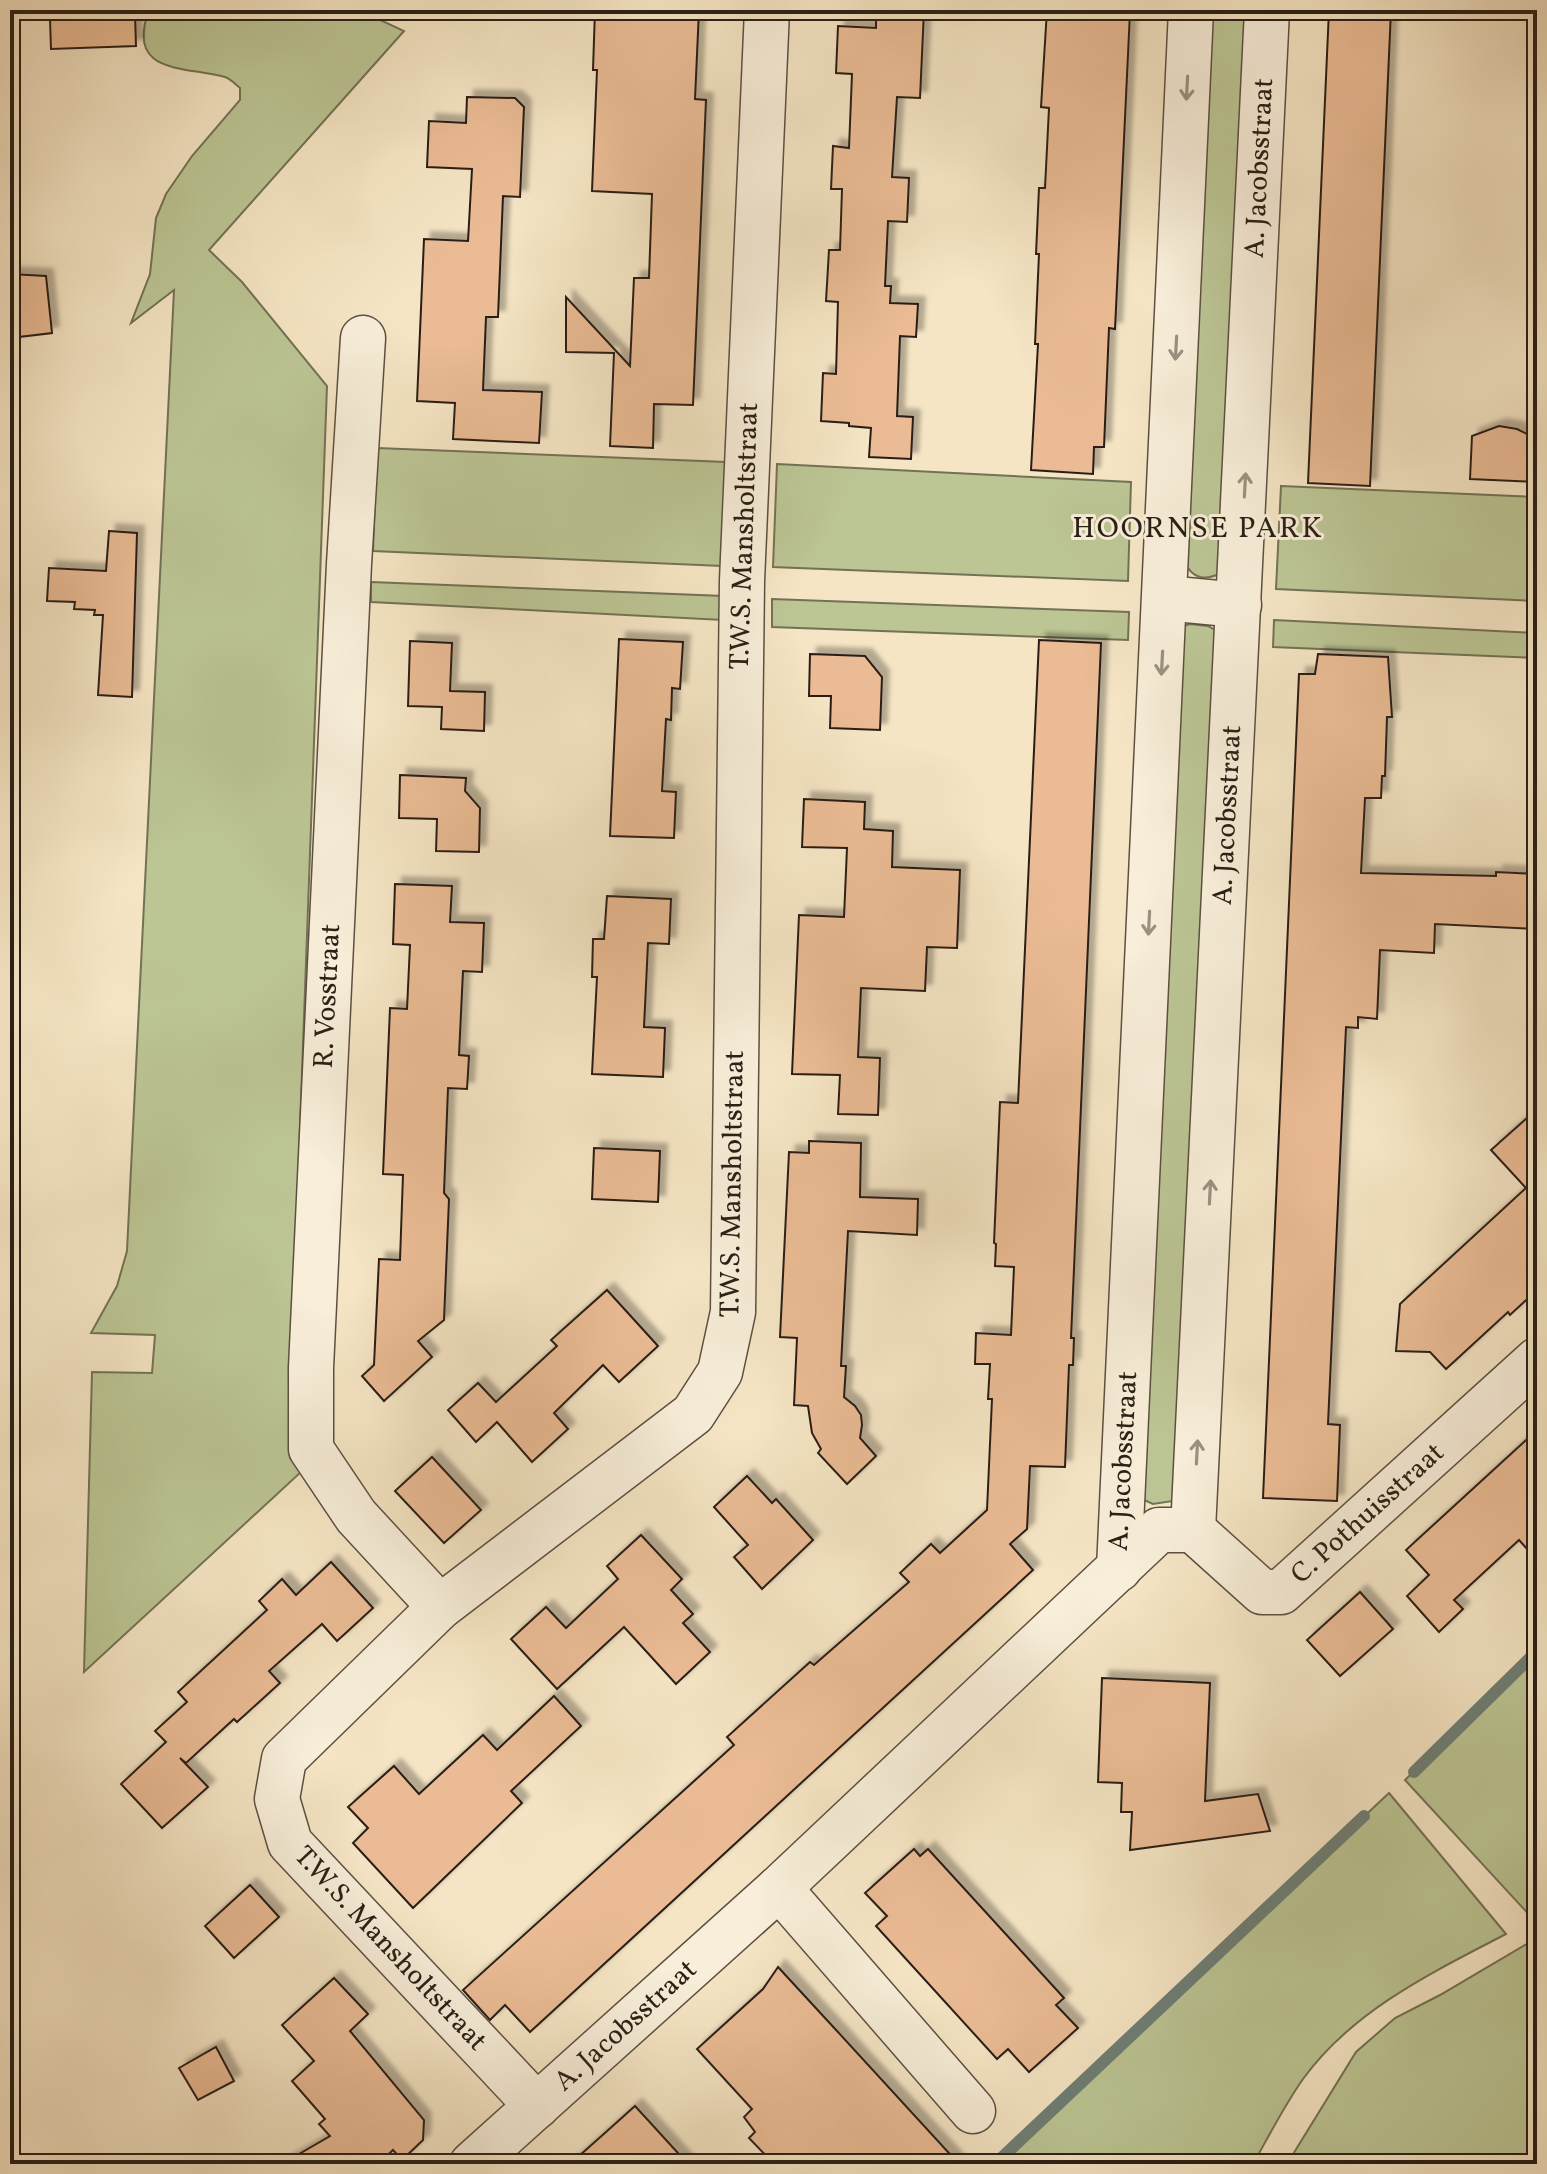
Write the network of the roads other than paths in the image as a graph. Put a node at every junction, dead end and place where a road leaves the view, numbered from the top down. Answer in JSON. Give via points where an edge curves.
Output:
{"nodes":[{"id":1,"x":767,"y":10,"type":"edge"},
{"id":2,"x":1191,"y":10,"type":"edge"},
{"id":3,"x":1267,"y":10,"type":"edge"},
{"id":4,"x":363,"y":338,"type":"dead end"},
{"id":5,"x":1165,"y":598,"type":"junction"},
{"id":6,"x":1239,"y":605,"type":"junction"},
{"id":7,"x":1537,"y":1360,"type":"edge"},
{"id":8,"x":1193,"y":1530,"type":"junction"},
{"id":9,"x":1119,"y":1569,"type":"junction"},
{"id":10,"x":440,"y":1607,"type":"junction"},
{"id":11,"x":779,"y":1888,"type":"junction"},
{"id":12,"x":537,"y":2106,"type":"junction"},
{"id":13,"x":973,"y":2111,"type":"dead end"},
{"id":14,"x":472,"y":2164,"type":"edge"}],
"edges":[{"from":1,"to":10,"type":"street","name":"T.W.S. Mansholtstraat","via":[[742,581],[733,1312],[720,1372],[693,1414]]},
{"from":2,"to":5,"type":"street","name":"A. Jacobsstraat","one_way":true},
{"from":6,"to":3,"type":"street","name":"A. Jacobsstraat","one_way":true},
{"from":4,"to":10,"type":"street","name":"R. Vosstraat","via":[[311,1449],[356,1516]]},
{"from":5,"to":6,"type":"street"},
{"from":5,"to":9,"type":"street","name":"A. Jacobsstraat","one_way":true},
{"from":8,"to":6,"type":"street","name":"A. Jacobsstraat","one_way":true},
{"from":7,"to":8,"type":"street","name":"C. Pothuisstraat","via":[[1281,1592],[1262,1592]]},
{"from":8,"to":9,"type":"street","name":"A. Jacobsstraat","via":[[1159,1530]]},
{"from":9,"to":11,"type":"street","name":"A. Jacobsstraat"},
{"from":10,"to":12,"type":"street","name":"T.W.S. Mansholtstraat","via":[[284,1759],[277,1799],[290,1843]]},
{"from":11,"to":12,"type":"street","name":"A. Jacobsstraat"},
{"from":11,"to":13,"type":"street"},
{"from":12,"to":14,"type":"street","name":"A. Jacobsstraat"}]}
